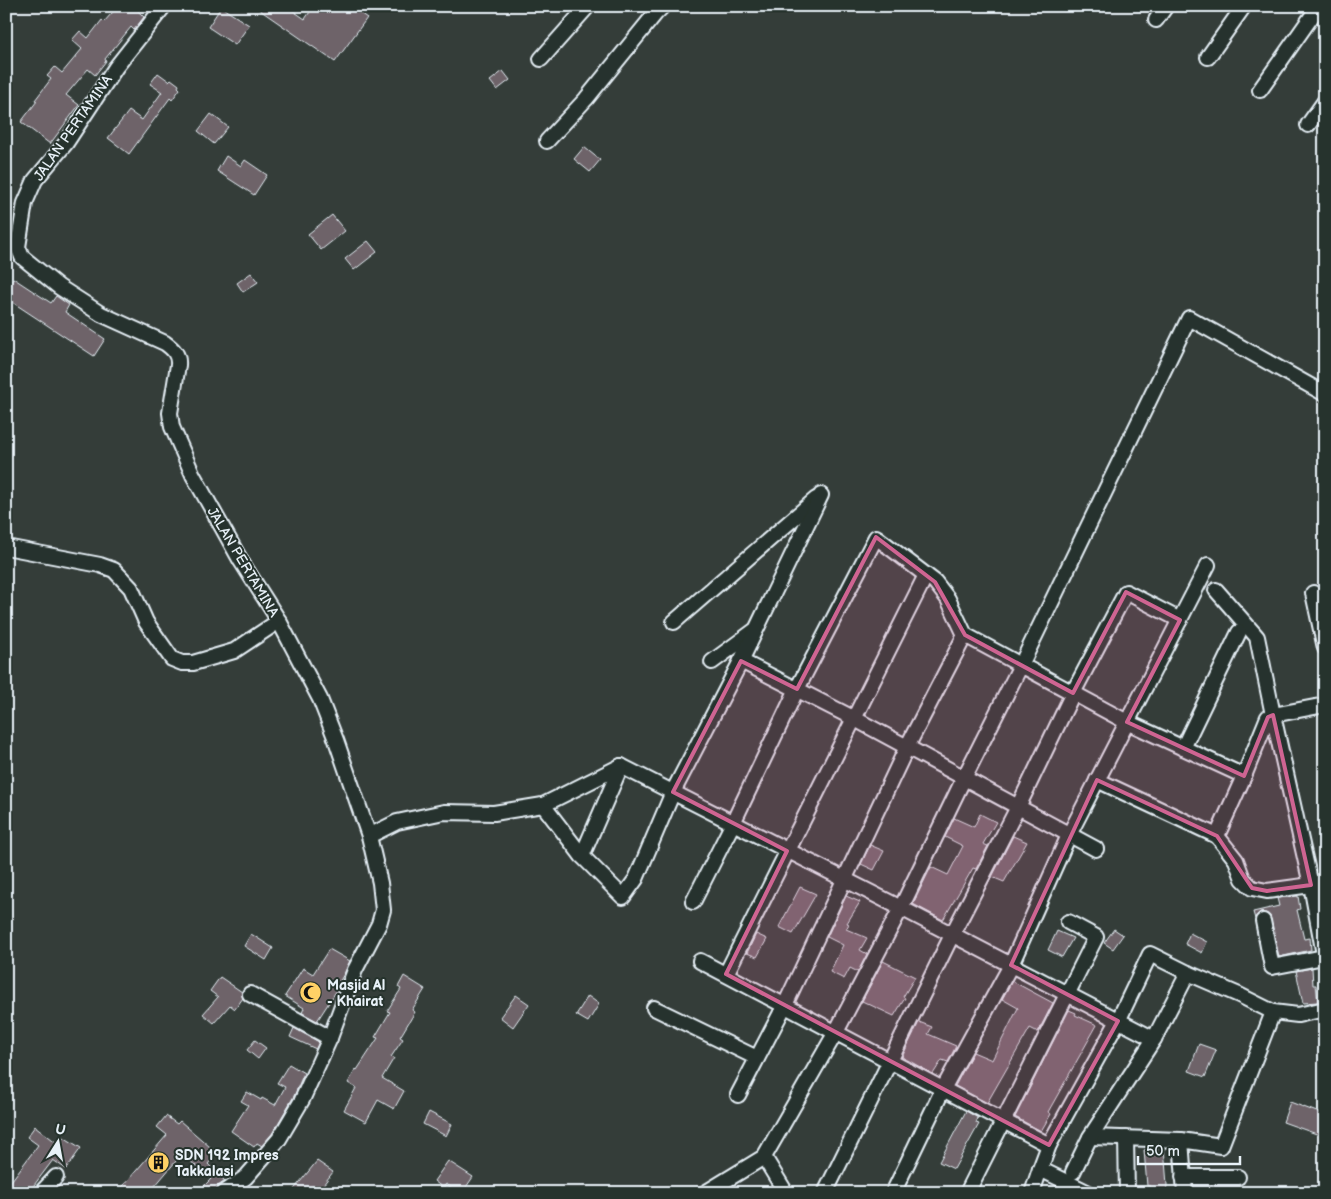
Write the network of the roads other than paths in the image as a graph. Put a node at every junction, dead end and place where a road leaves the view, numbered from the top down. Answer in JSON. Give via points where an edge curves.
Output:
{"nodes":[{"id":1,"x":164,"y":6,"type":"edge"},
{"id":2,"x":588,"y":6,"type":"edge"},
{"id":3,"x":663,"y":6,"type":"edge"},
{"id":4,"x":1166,"y":6,"type":"edge"},
{"id":5,"x":1244,"y":6,"type":"edge"},
{"id":6,"x":1319,"y":6,"type":"edge"},
{"id":7,"x":1156,"y":20,"type":"dead end"},
{"id":8,"x":1208,"y":57,"type":"dead end"},
{"id":9,"x":541,"y":59,"type":"dead end"},
{"id":10,"x":1260,"y":90,"type":"dead end"},
{"id":11,"x":1325,"y":101,"type":"edge"},
{"id":12,"x":1308,"y":125,"type":"dead end"},
{"id":13,"x":546,"y":141,"type":"dead end"},
{"id":14,"x":1325,"y":394,"type":"edge"},
{"id":15,"x":6,"y":547,"type":"edge"},
{"id":16,"x":1208,"y":565,"type":"dead end"},
{"id":17,"x":926,"y":575,"type":"junction"},
{"id":18,"x":1216,"y":590,"type":"dead end"},
{"id":19,"x":1313,"y":593,"type":"dead end"},
{"id":20,"x":1180,"y":620,"type":"junction"},
{"id":21,"x":279,"y":621,"type":"junction"},
{"id":22,"x":674,"y":622,"type":"dead end"},
{"id":23,"x":756,"y":630,"type":"junction"},
{"id":24,"x":1239,"y":632,"type":"dead end"},
{"id":25,"x":965,"y":635,"type":"junction"},
{"id":26,"x":1325,"y":648,"type":"edge"},
{"id":27,"x":741,"y":661,"type":"junction"},
{"id":28,"x":712,"y":662,"type":"dead end"},
{"id":29,"x":1021,"y":665,"type":"junction"},
{"id":30,"x":797,"y":689,"type":"junction"},
{"id":31,"x":1073,"y":692,"type":"junction"},
{"id":32,"x":1325,"y":705,"type":"edge"},
{"id":33,"x":1274,"y":715,"type":"junction"},
{"id":34,"x":855,"y":719,"type":"junction"},
{"id":35,"x":1127,"y":722,"type":"junction"},
{"id":36,"x":907,"y":747,"type":"junction"},
{"id":37,"x":1183,"y":748,"type":"junction"},
{"id":38,"x":621,"y":766,"type":"junction"},
{"id":39,"x":1244,"y":776,"type":"junction"},
{"id":40,"x":964,"y":778,"type":"junction"},
{"id":41,"x":1097,"y":780,"type":"junction"},
{"id":42,"x":673,"y":792,"type":"junction"},
{"id":43,"x":543,"y":805,"type":"junction"},
{"id":44,"x":1018,"y":807,"type":"junction"},
{"id":45,"x":733,"y":823,"type":"junction"},
{"id":46,"x":1069,"y":835,"type":"junction"},
{"id":47,"x":369,"y":836,"type":"junction"},
{"id":48,"x":1217,"y":836,"type":"junction"},
{"id":49,"x":1096,"y":849,"type":"dead end"},
{"id":50,"x":787,"y":851,"type":"junction"},
{"id":51,"x":582,"y":856,"type":"junction"},
{"id":52,"x":844,"y":880,"type":"junction"},
{"id":53,"x":1325,"y":881,"type":"edge"},
{"id":54,"x":1311,"y":886,"type":"junction"},
{"id":55,"x":693,"y":902,"type":"dead end"},
{"id":56,"x":901,"y":908,"type":"junction"},
{"id":57,"x":1263,"y":921,"type":"dead end"},
{"id":58,"x":1068,"y":922,"type":"dead end"},
{"id":59,"x":952,"y":935,"type":"junction"},
{"id":60,"x":1324,"y":958,"type":"edge"},
{"id":61,"x":700,"y":961,"type":"dead end"},
{"id":62,"x":1011,"y":965,"type":"junction"},
{"id":63,"x":1188,"y":973,"type":"junction"},
{"id":64,"x":726,"y":974,"type":"junction"},
{"id":65,"x":250,"y":994,"type":"dead end"},
{"id":66,"x":1067,"y":994,"type":"junction"},
{"id":67,"x":784,"y":1005,"type":"junction"},
{"id":68,"x":654,"y":1008,"type":"dead end"},
{"id":69,"x":1325,"y":1009,"type":"edge"},
{"id":70,"x":1273,"y":1012,"type":"junction"},
{"id":71,"x":1118,"y":1020,"type":"junction"},
{"id":72,"x":836,"y":1032,"type":"junction"},
{"id":73,"x":330,"y":1038,"type":"junction"},
{"id":74,"x":1154,"y":1039,"type":"junction"},
{"id":75,"x":757,"y":1058,"type":"junction"},
{"id":76,"x":890,"y":1061,"type":"junction"},
{"id":77,"x":943,"y":1089,"type":"junction"},
{"id":78,"x":738,"y":1095,"type":"dead end"},
{"id":79,"x":1004,"y":1121,"type":"junction"},
{"id":80,"x":1090,"y":1137,"type":"junction"},
{"id":81,"x":1126,"y":1138,"type":"junction"},
{"id":82,"x":1181,"y":1140,"type":"junction"},
{"id":83,"x":1050,"y":1145,"type":"junction"},
{"id":84,"x":764,"y":1157,"type":"junction"},
{"id":85,"x":1040,"y":1169,"type":"junction"},
{"id":86,"x":1073,"y":1172,"type":"dead end"},
{"id":87,"x":56,"y":1176,"type":"dead end"},
{"id":88,"x":1183,"y":1176,"type":"junction"},
{"id":89,"x":1238,"y":1177,"type":"dead end"},
{"id":90,"x":41,"y":1193,"type":"edge"},
{"id":91,"x":224,"y":1193,"type":"edge"},
{"id":92,"x":705,"y":1193,"type":"edge"},
{"id":93,"x":786,"y":1193,"type":"edge"},
{"id":94,"x":825,"y":1193,"type":"edge"},
{"id":95,"x":893,"y":1193,"type":"edge"},
{"id":96,"x":967,"y":1193,"type":"edge"},
{"id":97,"x":1032,"y":1193,"type":"edge"},
{"id":98,"x":1088,"y":1193,"type":"edge"},
{"id":99,"x":1127,"y":1193,"type":"edge"},
{"id":100,"x":1184,"y":1193,"type":"edge"}],
"edges":[{"from":1,"to":21,"type":"street","name":"JALAN PERTAMINA","via":[[116,67],[66,143],[35,180],[25,203],[18,247],[22,257],[58,287],[101,314],[174,350],[178,359],[170,413],[172,426],[193,475]]},
{"from":2,"to":9,"type":"street"},
{"from":3,"to":13,"type":"street","via":[[586,99]]},
{"from":4,"to":7,"type":"street"},
{"from":5,"to":8,"type":"street"},
{"from":6,"to":10,"type":"street"},
{"from":11,"to":12,"type":"street"},
{"from":14,"to":29,"type":"street","via":[[1189,318]]},
{"from":15,"to":21,"type":"street","via":[[114,570],[131,588],[146,622],[172,658],[182,663],[234,651]]},
{"from":16,"to":20,"type":"street"},
{"from":17,"to":25,"type":"street","via":[[948,599]]},
{"from":17,"to":30,"type":"street","via":[[876,537]]},
{"from":17,"to":34,"type":"street"},
{"from":18,"to":33,"type":"street","via":[[1257,637]]},
{"from":19,"to":26,"type":"street"},
{"from":20,"to":31,"type":"street","via":[[1126,592]]},
{"from":20,"to":35,"type":"street"},
{"from":21,"to":47,"type":"street","name":"JALAN PERTAMINA","via":[[320,699]]},
{"from":22,"to":23,"type":"street","via":[[821,495]]},
{"from":23,"to":27,"type":"street"},
{"from":23,"to":28,"type":"street"},
{"from":24,"to":37,"type":"street"},
{"from":25,"to":29,"type":"street"},
{"from":25,"to":36,"type":"street"},
{"from":27,"to":30,"type":"street"},
{"from":27,"to":42,"type":"street"},
{"from":29,"to":31,"type":"street"},
{"from":29,"to":40,"type":"street"},
{"from":30,"to":34,"type":"street"},
{"from":30,"to":45,"type":"street"},
{"from":31,"to":35,"type":"street"},
{"from":31,"to":44,"type":"street"},
{"from":32,"to":33,"type":"street"},
{"from":33,"to":39,"type":"street","via":[[1268,717]]},
{"from":33,"to":54,"type":"street"},
{"from":34,"to":36,"type":"street"},
{"from":34,"to":50,"type":"street"},
{"from":35,"to":37,"type":"street"},
{"from":35,"to":41,"type":"street"},
{"from":36,"to":40,"type":"street"},
{"from":36,"to":52,"type":"street"},
{"from":37,"to":39,"type":"street"},
{"from":38,"to":42,"type":"street"},
{"from":38,"to":43,"type":"street"},
{"from":38,"to":51,"type":"street"},
{"from":39,"to":48,"type":"street"},
{"from":40,"to":44,"type":"street"},
{"from":40,"to":56,"type":"street"},
{"from":41,"to":46,"type":"street"},
{"from":41,"to":48,"type":"street"},
{"from":42,"to":45,"type":"street"},
{"from":42,"to":51,"type":"street","via":[[636,878],[624,897]]},
{"from":43,"to":47,"type":"street","via":[[494,813],[444,812],[396,822]]},
{"from":43,"to":51,"type":"street"},
{"from":44,"to":46,"type":"street"},
{"from":44,"to":59,"type":"street"},
{"from":45,"to":50,"type":"street"},
{"from":45,"to":55,"type":"street"},
{"from":46,"to":49,"type":"street"},
{"from":46,"to":62,"type":"street"},
{"from":47,"to":73,"type":"street","name":"JALAN PERTAMINA","via":[[383,910],[355,970]]},
{"from":48,"to":54,"type":"street","via":[[1252,888],[1267,891]]},
{"from":50,"to":52,"type":"street"},
{"from":50,"to":64,"type":"street"},
{"from":52,"to":56,"type":"street"},
{"from":52,"to":67,"type":"street"},
{"from":53,"to":54,"type":"street"},
{"from":54,"to":60,"type":"street"},
{"from":56,"to":59,"type":"street"},
{"from":56,"to":72,"type":"street"},
{"from":57,"to":60,"type":"street","via":[[1272,967]]},
{"from":58,"to":66,"type":"street","via":[[1096,937]]},
{"from":59,"to":62,"type":"street"},
{"from":59,"to":76,"type":"street"},
{"from":61,"to":64,"type":"street"},
{"from":62,"to":66,"type":"street"},
{"from":62,"to":77,"type":"street"},
{"from":63,"to":70,"type":"street"},
{"from":63,"to":71,"type":"street","via":[[1150,954]]},
{"from":63,"to":74,"type":"street"},
{"from":64,"to":67,"type":"street"},
{"from":65,"to":73,"type":"street"},
{"from":66,"to":71,"type":"street"},
{"from":66,"to":79,"type":"street"},
{"from":67,"to":72,"type":"street"},
{"from":67,"to":75,"type":"street"},
{"from":68,"to":75,"type":"street"},
{"from":69,"to":70,"type":"street","via":[[1298,1015]]},
{"from":70,"to":82,"type":"street","via":[[1221,1146]]},
{"from":71,"to":74,"type":"street"},
{"from":71,"to":83,"type":"street"},
{"from":72,"to":76,"type":"street"},
{"from":72,"to":84,"type":"street"},
{"from":73,"to":91,"type":"street","name":"JALAN PERTAMINA","via":[[302,1100],[279,1139],[246,1177]]},
{"from":74,"to":80,"type":"street"},
{"from":75,"to":78,"type":"street"},
{"from":76,"to":77,"type":"street"},
{"from":76,"to":94,"type":"street"},
{"from":77,"to":79,"type":"street"},
{"from":77,"to":95,"type":"street"},
{"from":79,"to":83,"type":"street"},
{"from":79,"to":96,"type":"street"},
{"from":80,"to":81,"type":"street"},
{"from":80,"to":86,"type":"street"},
{"from":81,"to":82,"type":"street"},
{"from":81,"to":99,"type":"street"},
{"from":82,"to":88,"type":"street"},
{"from":83,"to":85,"type":"street"},
{"from":84,"to":92,"type":"street"},
{"from":84,"to":93,"type":"street"},
{"from":85,"to":97,"type":"street"},
{"from":85,"to":98,"type":"street"},
{"from":87,"to":90,"type":"street"},
{"from":88,"to":89,"type":"street"},
{"from":88,"to":100,"type":"street"}]}
